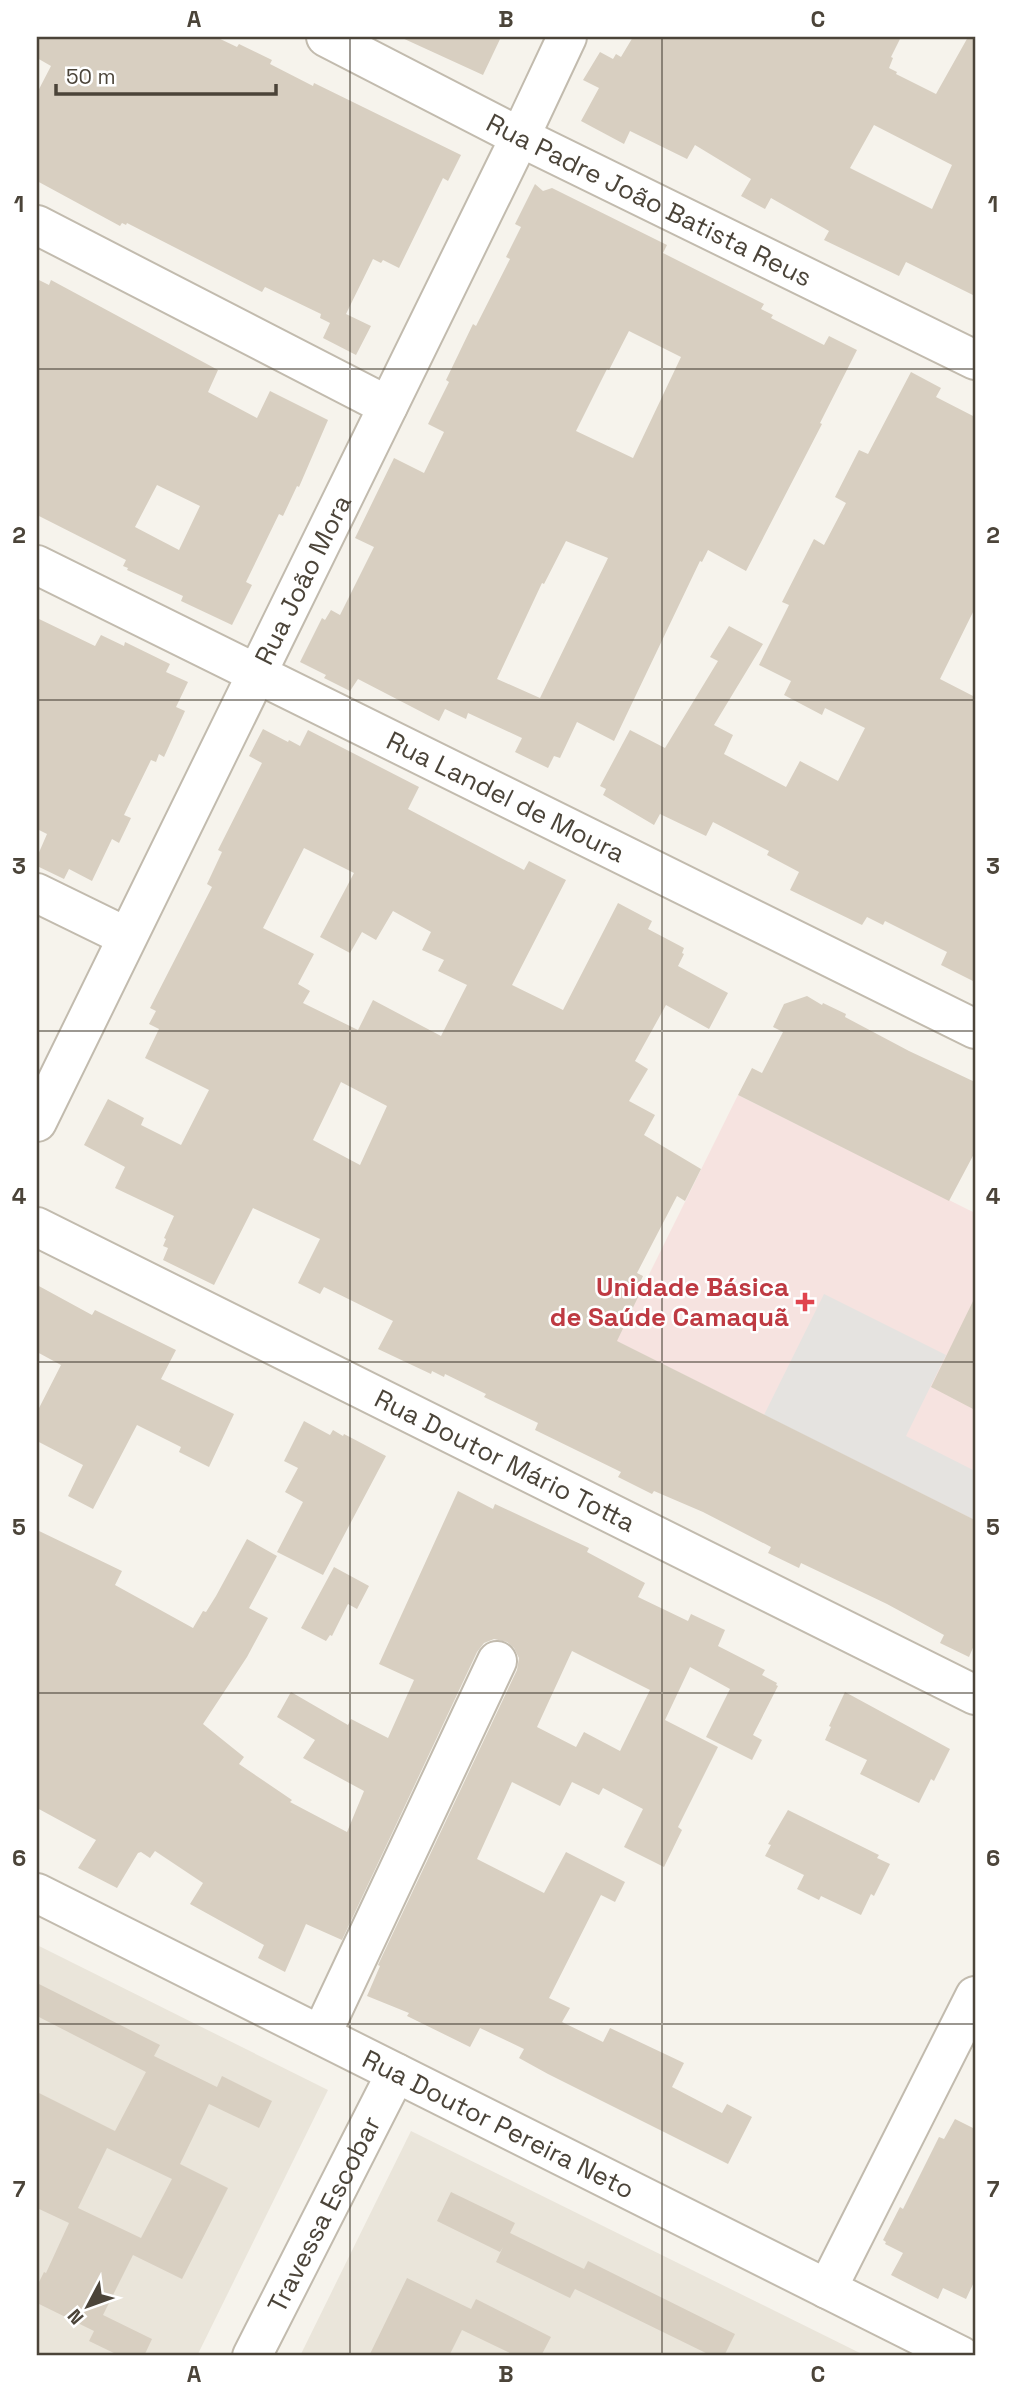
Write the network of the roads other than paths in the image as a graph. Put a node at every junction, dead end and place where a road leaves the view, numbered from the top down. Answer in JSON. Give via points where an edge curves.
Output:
{"nodes":[{"id":1,"x":326,"y":37,"type":"edge"},
{"id":2,"x":567,"y":37,"type":"edge"},
{"id":3,"x":520,"y":137,"type":"junction"},
{"id":4,"x":37,"y":225,"type":"edge"},
{"id":5,"x":975,"y":360,"type":"edge"},
{"id":6,"x":388,"y":406,"type":"junction"},
{"id":7,"x":37,"y":565,"type":"edge"},
{"id":8,"x":257,"y":673,"type":"junction"},
{"id":9,"x":37,"y":893,"type":"edge"},
{"id":10,"x":127,"y":937,"type":"junction"},
{"id":11,"x":975,"y":1029,"type":"edge"},
{"id":12,"x":37,"y":1122,"type":"edge"},
{"id":13,"x":37,"y":1227,"type":"edge"},
{"id":14,"x":498,"y":1661,"type":"dead end"},
{"id":15,"x":975,"y":1695,"type":"edge"},
{"id":16,"x":37,"y":1893,"type":"edge"},
{"id":17,"x":975,"y":1996,"type":"edge"},
{"id":18,"x":321,"y":2035,"type":"junction"},
{"id":19,"x":396,"y":2073,"type":"junction"},
{"id":20,"x":827,"y":2290,"type":"junction"},
{"id":21,"x":252,"y":2356,"type":"edge"},
{"id":22,"x":961,"y":2356,"type":"edge"}],
"edges":[{"from":1,"to":3,"type":"street","name":"Rua Padre João Batista Reus"},
{"from":2,"to":3,"type":"street","name":"Rua João Mora"},
{"from":3,"to":5,"type":"street","name":"Rua Padre João Batista Reus"},
{"from":3,"to":6,"type":"street","name":"Rua João Mora"},
{"from":4,"to":6,"type":"street"},
{"from":6,"to":8,"type":"street","name":"Rua João Mora"},
{"from":7,"to":8,"type":"street","name":"Rua Landel de Moura"},
{"from":8,"to":10,"type":"street","name":"Rua João Mora"},
{"from":8,"to":11,"type":"street","name":"Rua Landel de Moura"},
{"from":9,"to":10,"type":"street"},
{"from":10,"to":12,"type":"street","name":"Rua João Mora"},
{"from":13,"to":15,"type":"street","name":"Rua Doutor Mário Totta"},
{"from":14,"to":18,"type":"street"},
{"from":16,"to":18,"type":"street","name":"Rua Doutor Pereira Neto"},
{"from":17,"to":20,"type":"street"},
{"from":18,"to":19,"type":"street","name":"Rua Doutor Pereira Neto"},
{"from":19,"to":20,"type":"street","name":"Rua Doutor Pereira Neto"},
{"from":19,"to":21,"type":"street","name":"Travessa Escobar"},
{"from":20,"to":22,"type":"street","name":"Rua Doutor Pereira Neto"}]}
